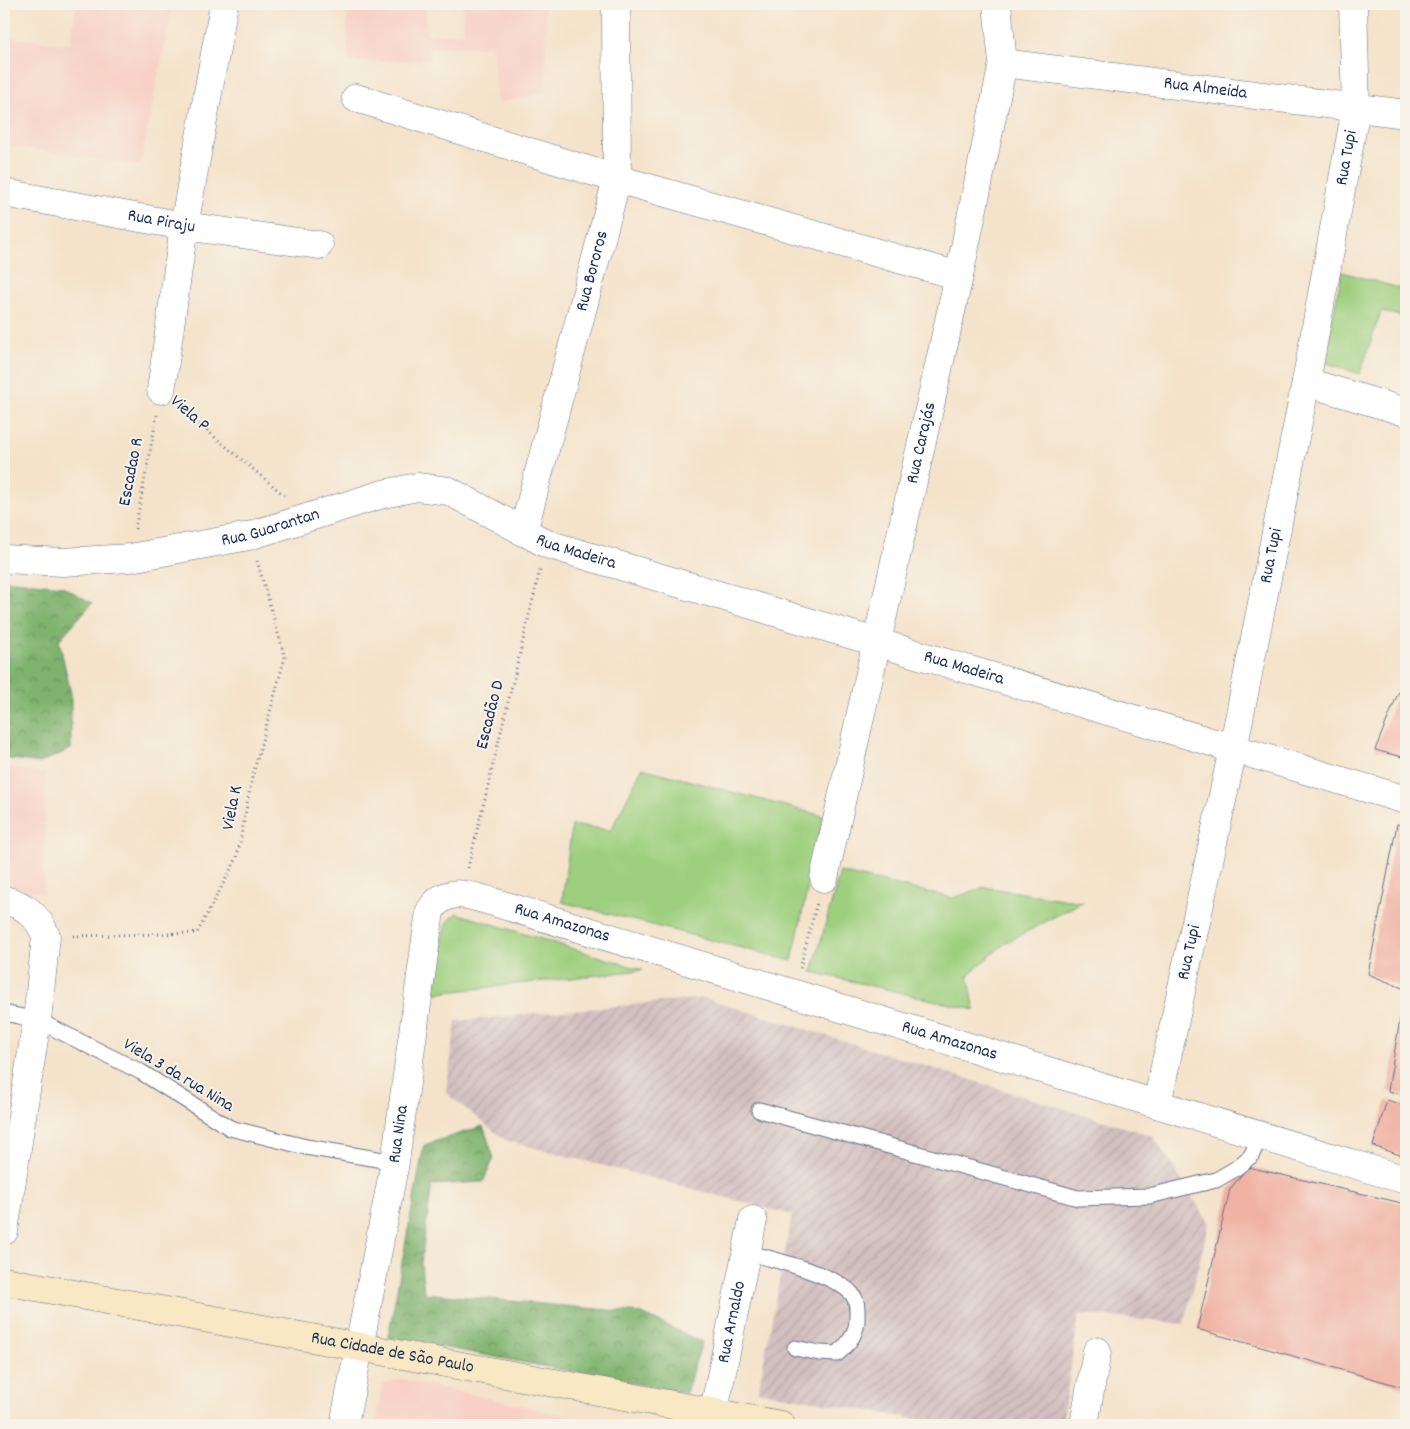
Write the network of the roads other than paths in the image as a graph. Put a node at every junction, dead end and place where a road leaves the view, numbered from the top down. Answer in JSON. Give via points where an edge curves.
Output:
{"nodes":[{"id":1,"x":224,"y":4,"type":"edge"},
{"id":2,"x":616,"y":4,"type":"edge"},
{"id":3,"x":997,"y":4,"type":"edge"},
{"id":4,"x":1353,"y":4,"type":"edge"},
{"id":5,"x":1003,"y":63,"type":"junction"},
{"id":6,"x":356,"y":98,"type":"dead end"},
{"id":7,"x":1356,"y":108,"type":"junction"},
{"id":8,"x":1406,"y":114,"type":"edge"},
{"id":9,"x":617,"y":179,"type":"junction"},
{"id":10,"x":4,"y":193,"type":"edge"},
{"id":11,"x":184,"y":226,"type":"junction"},
{"id":12,"x":319,"y":245,"type":"dead end"},
{"id":13,"x":960,"y":276,"type":"junction"},
{"id":14,"x":1306,"y":382,"type":"junction"},
{"id":15,"x":162,"y":390,"type":"road end"},
{"id":16,"x":1406,"y":412,"type":"edge"},
{"id":17,"x":523,"y":532,"type":"junction"},
{"id":18,"x":4,"y":559,"type":"edge"},
{"id":19,"x":876,"y":642,"type":"junction"},
{"id":20,"x":1232,"y":748,"type":"junction"},
{"id":21,"x":1406,"y":800,"type":"edge"},
{"id":22,"x":824,"y":878,"type":"road end"},
{"id":23,"x":462,"y":893,"type":"joint"},
{"id":24,"x":4,"y":900,"type":"edge"},
{"id":25,"x":4,"y":1013,"type":"edge"},
{"id":26,"x":37,"y":1020,"type":"junction"},
{"id":27,"x":1157,"y":1104,"type":"junction"},
{"id":28,"x":759,"y":1110,"type":"dead end"},
{"id":29,"x":1261,"y":1135,"type":"junction"},
{"id":30,"x":395,"y":1162,"type":"junction"},
{"id":31,"x":1406,"y":1180,"type":"edge"},
{"id":32,"x":753,"y":1220,"type":"dead end"},
{"id":33,"x":4,"y":1231,"type":"edge"},
{"id":34,"x":746,"y":1252,"type":"junction"},
{"id":35,"x":4,"y":1281,"type":"edge"},
{"id":36,"x":795,"y":1348,"type":"dead end"},
{"id":37,"x":360,"y":1349,"type":"junction"},
{"id":38,"x":1097,"y":1350,"type":"dead end"},
{"id":39,"x":712,"y":1419,"type":"edge"},
{"id":40,"x":344,"y":1425,"type":"edge"},
{"id":41,"x":781,"y":1425,"type":"edge"},
{"id":42,"x":1084,"y":1425,"type":"edge"}],
"edges":[{"from":1,"to":11,"type":"street","name":"Viela P"},
{"from":2,"to":9,"type":"street","name":"Rua Bororos"},
{"from":3,"to":5,"type":"street","name":"Rua Carajás"},
{"from":4,"to":7,"type":"street","name":"Rua Tupi"},
{"from":5,"to":7,"type":"street","name":"Rua Almeida"},
{"from":5,"to":13,"type":"street","name":"Rua Carajás"},
{"from":6,"to":9,"type":"street"},
{"from":7,"to":8,"type":"street","name":"Rua Almeida"},
{"from":7,"to":14,"type":"street","name":"Rua Tupi"},
{"from":9,"to":13,"type":"street"},
{"from":9,"to":17,"type":"street","name":"Rua Bororos"},
{"from":10,"to":11,"type":"street","name":"Rua Piraju"},
{"from":11,"to":12,"type":"street","name":"Rua Piraju"},
{"from":11,"to":15,"type":"street","name":"Viela P"},
{"from":13,"to":19,"type":"street","name":"Rua Carajás"},
{"from":14,"to":16,"type":"street"},
{"from":14,"to":20,"type":"street","name":"Rua Tupi"},
{"from":17,"to":18,"type":"street","name":"Rua Guarantan","via":[[449,491],[417,487],[383,494],[249,536],[130,558],[63,562]]},
{"from":17,"to":19,"type":"street","name":"Rua Madeira","via":[[547,544]]},
{"from":19,"to":20,"type":"street","name":"Rua Madeira"},
{"from":19,"to":22,"type":"street","name":"Rua Carajás"},
{"from":20,"to":21,"type":"street","name":"Rua Madeira"},
{"from":20,"to":27,"type":"street","name":"Rua Tupi"},
{"from":23,"to":27,"type":"street","name":"Rua Amazonas"},
{"from":23,"to":30,"type":"street","name":"Rua Nina","via":[[446,895],[430,910]]},
{"from":24,"to":26,"type":"street","via":[[31,911],[46,936]]},
{"from":25,"to":26,"type":"lane","name":"Viela 3 da rua Nina"},
{"from":26,"to":30,"type":"lane","name":"Viela 3 da rua Nina","via":[[141,1072],[230,1128],[306,1147]]},
{"from":26,"to":33,"type":"street"},
{"from":27,"to":29,"type":"street","name":"Rua Amazonas"},
{"from":28,"to":29,"type":"lane","via":[[1078,1198],[1149,1196],[1216,1180],[1250,1156]]},
{"from":29,"to":31,"type":"street","name":"Rua Amazonas"},
{"from":30,"to":37,"type":"street","name":"Rua Nina"},
{"from":32,"to":34,"type":"street","name":"Rua Arnaldo"},
{"from":34,"to":36,"type":"lane","via":[[841,1284],[853,1294],[857,1326],[848,1345],[837,1354]]},
{"from":34,"to":39,"type":"street","name":"Rua Arnaldo"},
{"from":35,"to":37,"type":"street","name":"Rua Cidade de São Paulo"},
{"from":37,"to":39,"type":"street","name":"Rua Cidade de São Paulo"},
{"from":37,"to":40,"type":"street","name":"Rua Nina"},
{"from":38,"to":42,"type":"street"},
{"from":39,"to":41,"type":"street","name":"Rua Cidade de São Paulo"}]}
